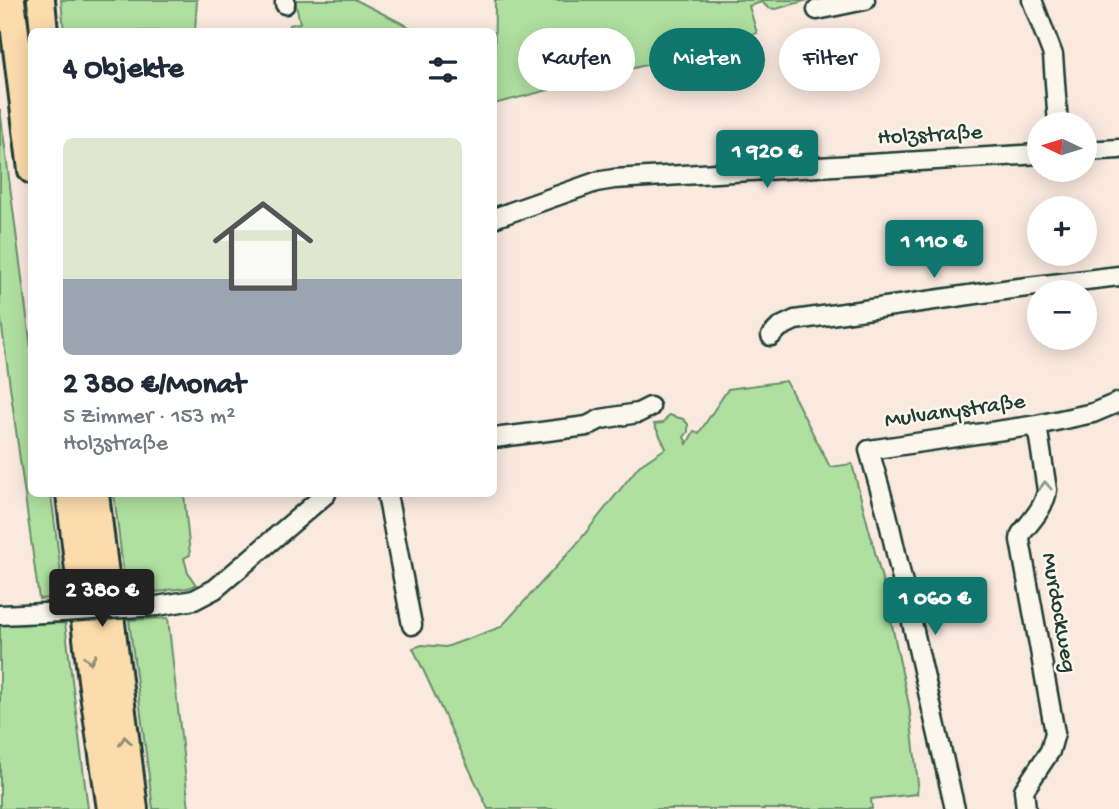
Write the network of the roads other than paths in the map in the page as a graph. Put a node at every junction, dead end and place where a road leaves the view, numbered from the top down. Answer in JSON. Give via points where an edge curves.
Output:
{"nodes":[{"id":1,"x":10,"y":0,"type":"edge"},
{"id":2,"x":41,"y":0,"type":"edge"},
{"id":3,"x":865,"y":0,"type":"edge"},
{"id":4,"x":1032,"y":0,"type":"edge"},
{"id":5,"x":817,"y":10,"type":"dead end"},
{"id":6,"x":44,"y":28,"type":"edge"},
{"id":7,"x":1057,"y":112,"type":"edge"},
{"id":8,"x":28,"y":139,"type":"edge"},
{"id":9,"x":1119,"y":149,"type":"edge"},
{"id":10,"x":1097,"y":150,"type":"edge"},
{"id":11,"x":1027,"y":155,"type":"edge"},
{"id":12,"x":497,"y":217,"type":"edge"},
{"id":13,"x":1119,"y":276,"type":"edge"},
{"id":14,"x":771,"y":336,"type":"dead end"},
{"id":15,"x":650,"y":407,"type":"dead end"},
{"id":16,"x":1117,"y":407,"type":"edge"},
{"id":17,"x":1037,"y":425,"type":"junction"},
{"id":18,"x":497,"y":438,"type":"edge"},
{"id":19,"x":70,"y":497,"type":"edge"},
{"id":20,"x":95,"y":497,"type":"edge"},
{"id":21,"x":323,"y":497,"type":"edge"},
{"id":22,"x":388,"y":497,"type":"edge"},
{"id":23,"x":0,"y":615,"type":"edge"},
{"id":24,"x":412,"y":625,"type":"dead end"},
{"id":25,"x":111,"y":809,"type":"edge"},
{"id":26,"x":134,"y":809,"type":"edge"},
{"id":27,"x":955,"y":809,"type":"edge"},
{"id":28,"x":1026,"y":809,"type":"edge"}],
"edges":[{"from":1,"to":8,"type":"highway"},
{"from":2,"to":6,"type":"highway"},
{"from":3,"to":5,"type":"street"},
{"from":4,"to":7,"type":"street","via":[[1053,55]]},
{"from":9,"to":10,"type":"street"},
{"from":11,"to":12,"type":"street","name":"Holzstraße","via":[[614,179]]},
{"from":13,"to":14,"type":"street","via":[[795,320]]},
{"from":15,"to":18,"type":"street","via":[[587,426]]},
{"from":16,"to":17,"type":"street","name":"Mulvanystraße"},
{"from":17,"to":27,"type":"street","name":"Mulvanystraße","via":[[869,450]]},
{"from":28,"to":17,"type":"street","name":"Murdockweg","one_way":true,"via":[[1024,790],[1050,751],[1055,733],[1020,540],[1048,490]]},
{"from":19,"to":25,"type":"highway","one_way":true},
{"from":26,"to":20,"type":"highway","one_way":true},
{"from":21,"to":23,"type":"street","bridge":true,"via":[[215,589],[194,600]]},
{"from":22,"to":24,"type":"street"}]}
